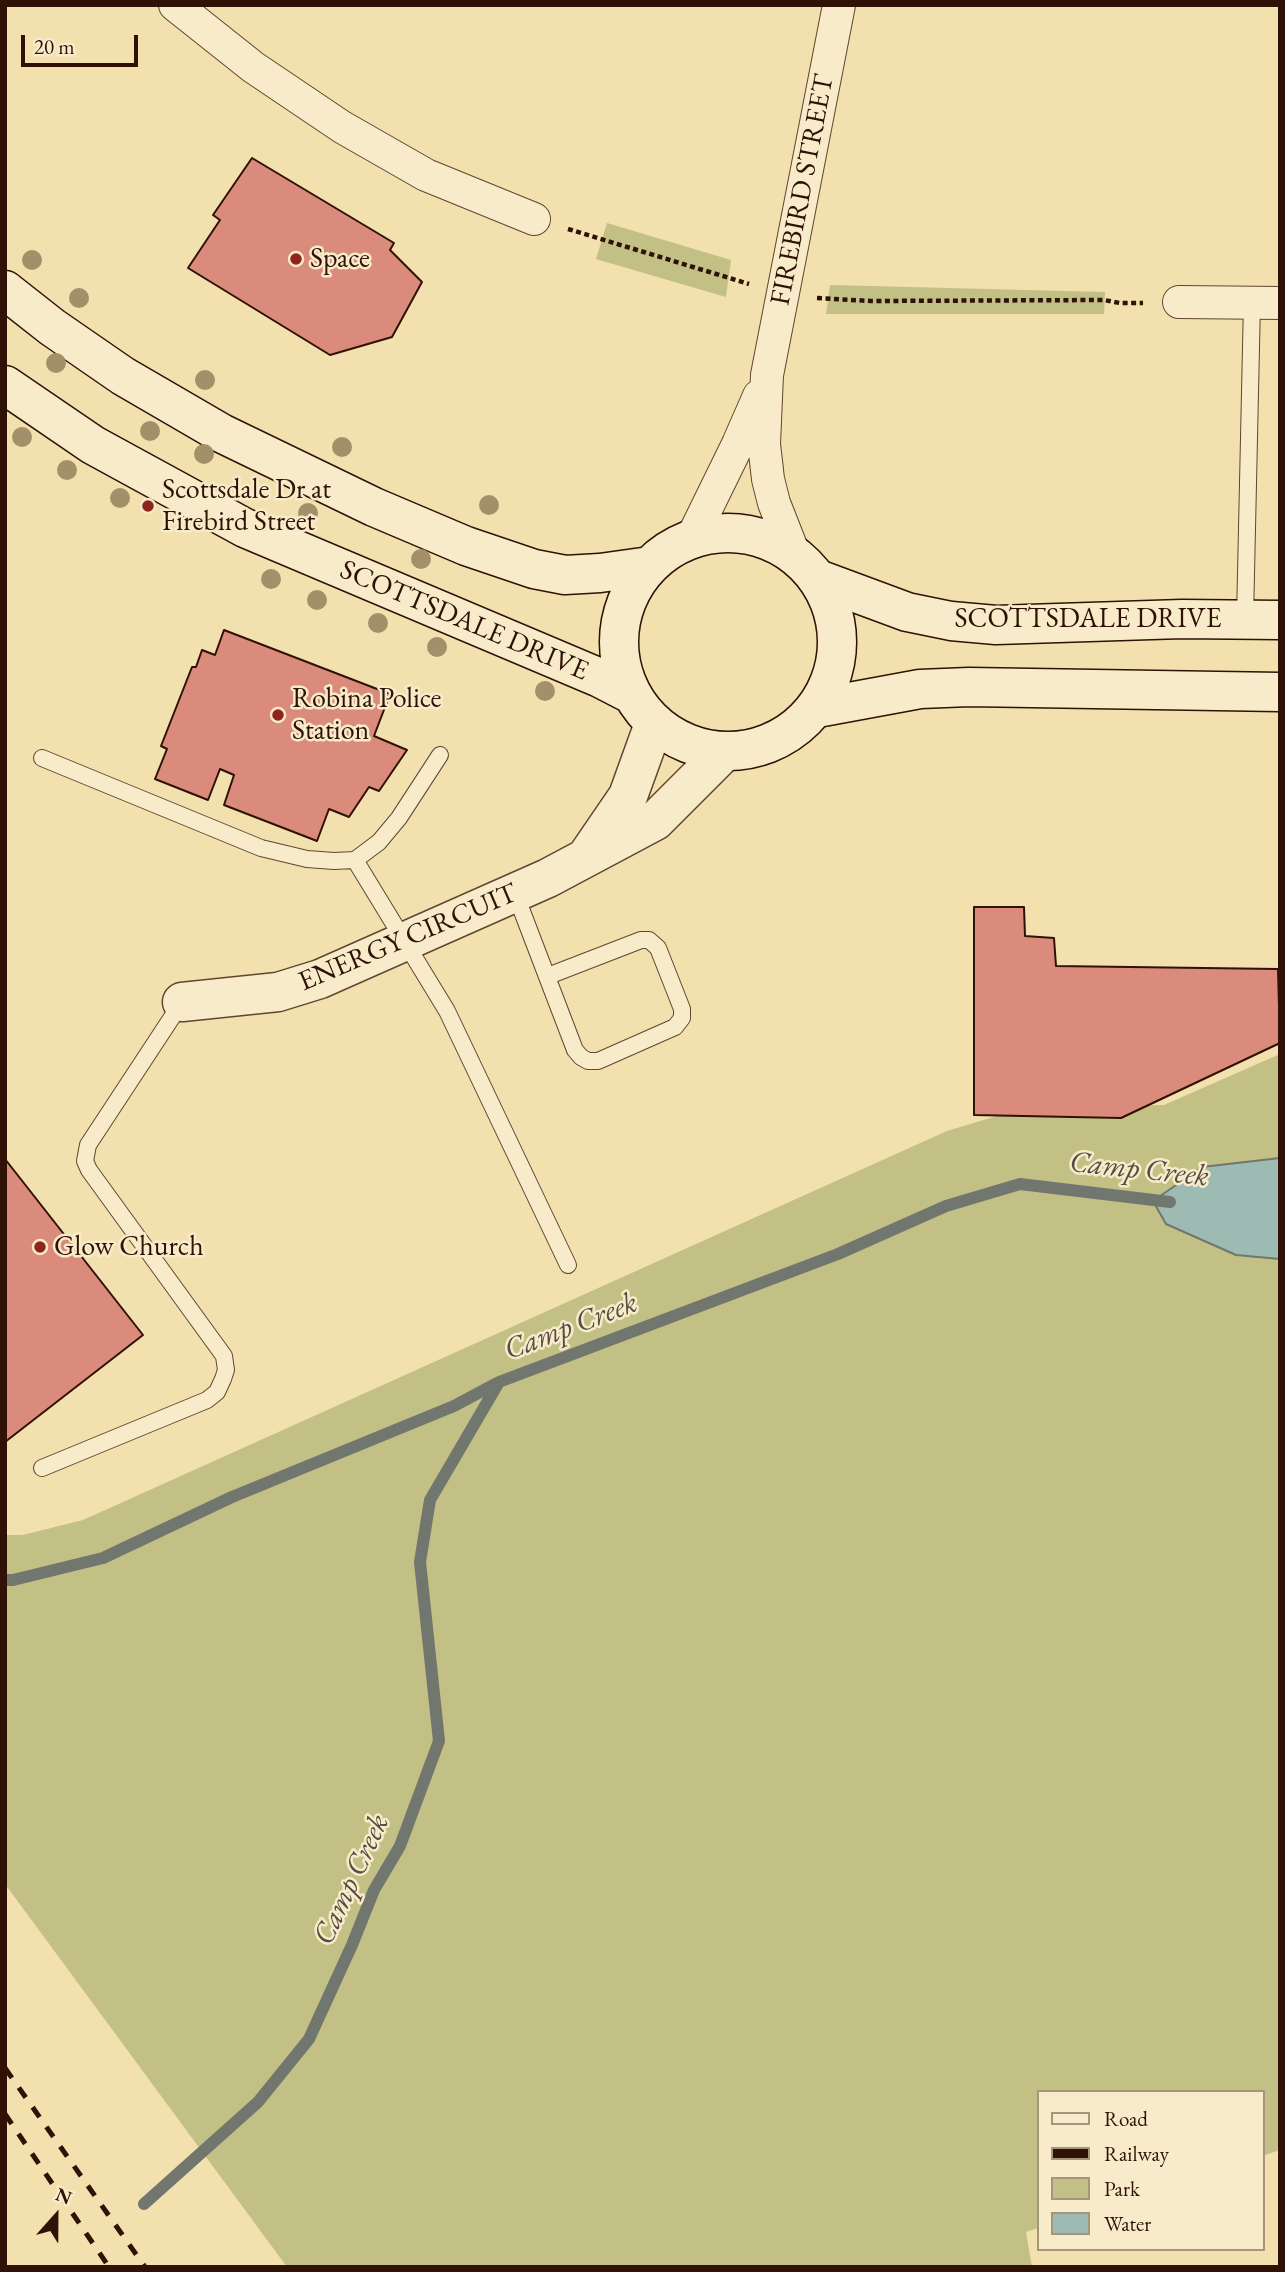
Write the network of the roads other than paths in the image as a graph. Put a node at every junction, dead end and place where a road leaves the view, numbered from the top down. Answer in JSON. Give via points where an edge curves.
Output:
{"nodes":[{"id":1,"x":175,"y":5,"type":"edge"},
{"id":2,"x":839,"y":5,"type":"edge"},
{"id":3,"x":534,"y":219,"type":"road end"},
{"id":4,"x":5,"y":290,"type":"edge"},
{"id":5,"x":1179,"y":302,"type":"road end"},
{"id":6,"x":1266,"y":303,"type":"edge"},
{"id":7,"x":767,"y":375,"type":"junction"},
{"id":8,"x":5,"y":385,"type":"edge"},
{"id":9,"x":692,"y":538,"type":"junction"},
{"id":10,"x":650,"y":566,"type":"junction"},
{"id":11,"x":806,"y":567,"type":"junction"},
{"id":12,"x":1263,"y":620,"type":"edge"},
{"id":13,"x":1280,"y":692,"type":"edge"},
{"id":14,"x":631,"y":694,"type":"junction"},
{"id":15,"x":817,"y":708,"type":"junction"},
{"id":16,"x":654,"y":724,"type":"junction"},
{"id":17,"x":724,"y":752,"type":"junction"},
{"id":18,"x":440,"y":755,"type":"dead end"},
{"id":19,"x":42,"y":758,"type":"dead end"},
{"id":20,"x":586,"y":858,"type":"junction"},
{"id":21,"x":355,"y":860,"type":"junction"},
{"id":22,"x":515,"y":893,"type":"junction"},
{"id":23,"x":407,"y":942,"type":"junction"},
{"id":24,"x":548,"y":976,"type":"junction"},
{"id":25,"x":182,"y":1002,"type":"joint"},
{"id":26,"x":568,"y":1265,"type":"dead end"},
{"id":27,"x":42,"y":1468,"type":"dead end"}],
"edges":[{"from":1,"to":3,"type":"street","via":[[253,67],[342,127],[426,175]]},
{"from":2,"to":7,"type":"street","name":"FIREBIRD STREET"},
{"from":4,"to":10,"type":"main road","via":[[123,376],[221,433],[386,512],[534,569],[565,575]]},
{"from":5,"to":6,"type":"street"},
{"from":6,"to":12,"type":"lane"},
{"from":7,"to":9,"type":"street","name":"FIREBIRD STREET"},
{"from":7,"to":11,"type":"street","name":"FIREBIRD STREET","via":[[764,444],[768,479],[774,503]]},
{"from":8,"to":14,"type":"main road","name":"SCOTTSDALE DRIVE","via":[[93,445],[245,528]]},
{"from":9,"to":10,"type":"main road"},
{"from":9,"to":11,"type":"main road","via":[[730,532],[764,538]]},
{"from":10,"to":14,"type":"main road","via":[[634,585],[620,620],[619,658]]},
{"from":11,"to":12,"type":"main road","name":"SCOTTSDALE DRIVE","via":[[906,612],[951,621],[996,625]]},
{"from":11,"to":15,"type":"main road","via":[[834,610],[839,643],[833,677]]},
{"from":13,"to":15,"type":"main road","via":[[969,687],[913,691]]},
{"from":14,"to":16,"type":"main road"},
{"from":15,"to":17,"type":"main road","via":[[792,732],[762,747]]},
{"from":16,"to":17,"type":"main road","via":[[686,744]]},
{"from":16,"to":20,"type":"main road","name":"ENERGY CIRCUIT","via":[[628,796]]},
{"from":17,"to":20,"type":"main road","name":"ENERGY CIRCUIT","via":[[656,821]]},
{"from":18,"to":21,"type":"lane","via":[[399,818],[379,842]]},
{"from":19,"to":21,"type":"lane","via":[[261,848],[307,859]]},
{"from":20,"to":22,"type":"main road","name":"ENERGY CIRCUIT"},
{"from":21,"to":23,"type":"lane"},
{"from":22,"to":23,"type":"main road","name":"ENERGY CIRCUIT"},
{"from":22,"to":24,"type":"lane"},
{"from":23,"to":25,"type":"main road","name":"ENERGY CIRCUIT","via":[[278,992]]},
{"from":23,"to":26,"type":"lane","via":[[447,1011]]},
{"from":24,"to":24,"type":"lane","via":[[575,1050],[588,1061],[598,1061],[675,1027],[682,1018],[658,948],[649,940]]},
{"from":25,"to":27,"type":"lane","via":[[88,1145],[85,1161],[224,1356],[226,1370],[217,1392],[207,1399]]}]}
